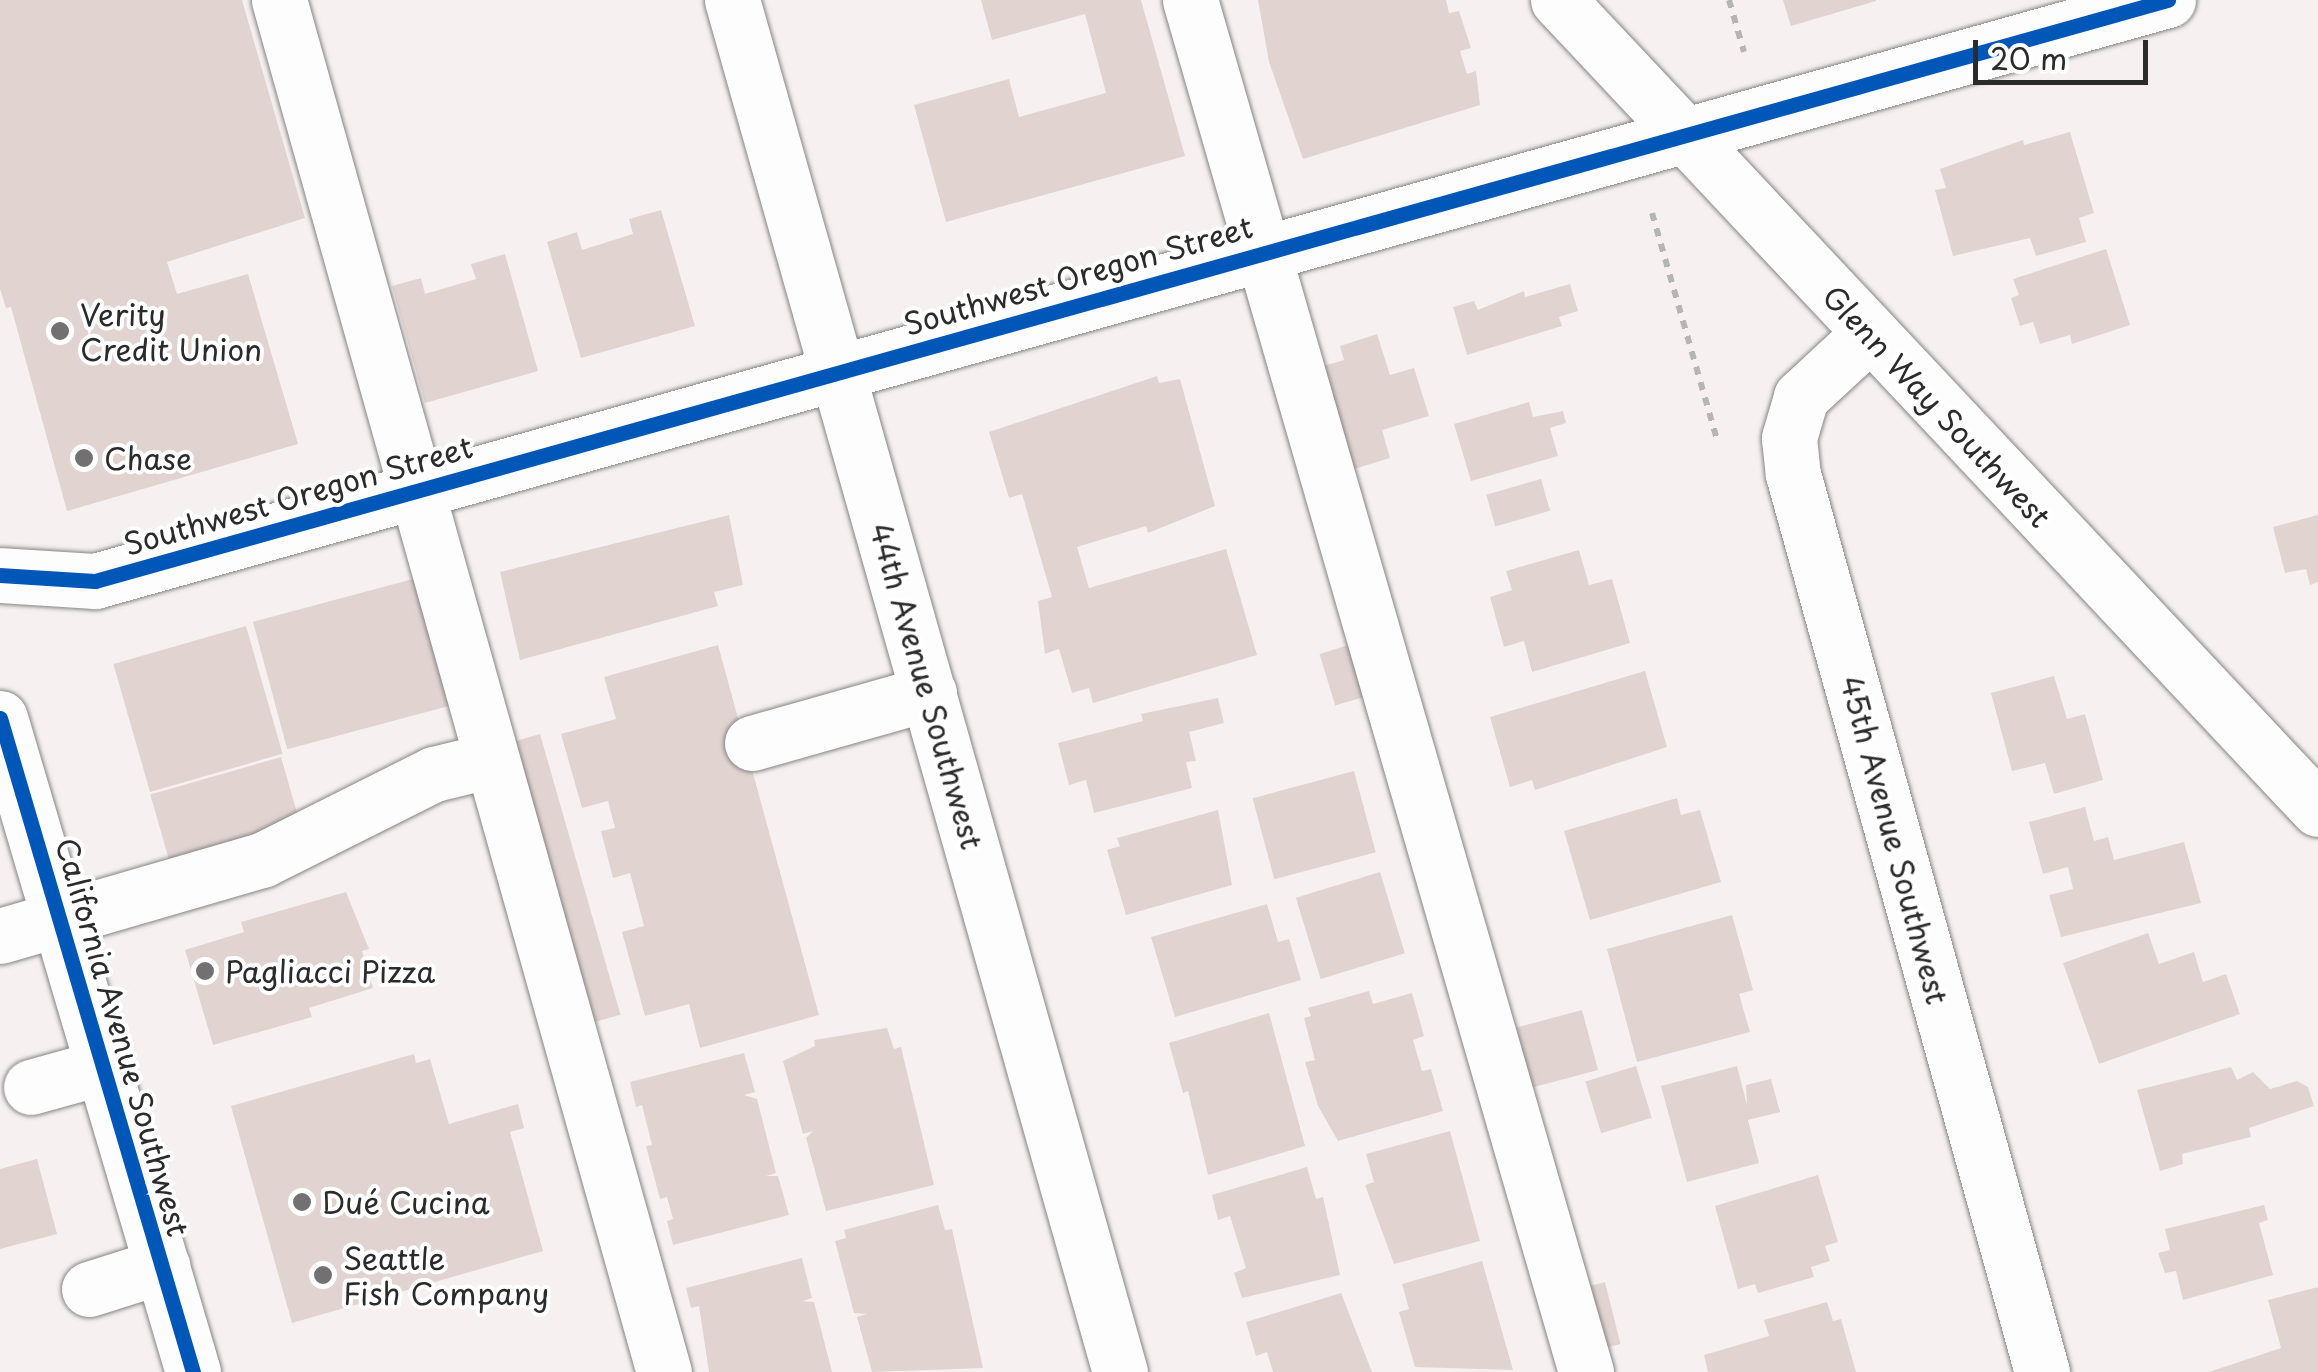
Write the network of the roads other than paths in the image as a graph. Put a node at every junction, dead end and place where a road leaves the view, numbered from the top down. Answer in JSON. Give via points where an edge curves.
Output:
{"nodes":[{"id":1,"x":279,"y":0,"type":"edge"},
{"id":2,"x":1190,"y":0,"type":"edge"},
{"id":3,"x":1558,"y":0,"type":"edge"},
{"id":4,"x":736,"y":1,"type":"edge"},
{"id":5,"x":2139,"y":4,"type":"edge"},
{"id":6,"x":1681,"y":134,"type":"junction"},
{"id":7,"x":1262,"y":252,"type":"junction"},
{"id":8,"x":1869,"y":334,"type":"junction"},
{"id":9,"x":840,"y":371,"type":"junction"},
{"id":10,"x":416,"y":490,"type":"junction"},
{"id":11,"x":0,"y":575,"type":"edge"},
{"id":12,"x":929,"y":693,"type":"junction"},
{"id":13,"x":0,"y":718,"type":"edge"},
{"id":14,"x":752,"y":742,"type":"dead end"},
{"id":15,"x":491,"y":760,"type":"junction"},
{"id":16,"x":2318,"y":809,"type":"edge"},
{"id":17,"x":59,"y":919,"type":"junction"},
{"id":18,"x":0,"y":936,"type":"edge"},
{"id":19,"x":103,"y":1067,"type":"junction"},
{"id":20,"x":31,"y":1086,"type":"dead end"},
{"id":21,"x":162,"y":1266,"type":"junction"},
{"id":22,"x":89,"y":1289,"type":"dead end"},
{"id":23,"x":192,"y":1372,"type":"edge"},
{"id":24,"x":664,"y":1372,"type":"edge"},
{"id":25,"x":1120,"y":1372,"type":"edge"},
{"id":26,"x":1586,"y":1372,"type":"edge"},
{"id":27,"x":2042,"y":1372,"type":"edge"}],
"edges":[{"from":1,"to":10,"type":"street"},
{"from":2,"to":7,"type":"street"},
{"from":3,"to":6,"type":"street","name":"Glenn Way Southwest"},
{"from":4,"to":9,"type":"street","name":"44th Avenue Southwest"},
{"from":5,"to":6,"type":"street","name":"Southwest Oregon Street"},
{"from":6,"to":7,"type":"street","name":"Southwest Oregon Street"},
{"from":6,"to":8,"type":"street","name":"Glenn Way Southwest"},
{"from":7,"to":9,"type":"street","name":"Southwest Oregon Street"},
{"from":7,"to":26,"type":"street"},
{"from":8,"to":16,"type":"street","name":"Glenn Way Southwest"},
{"from":8,"to":27,"type":"street","name":"45th Avenue Southwest","via":[[1801,397],[1788,438],[1793,474]]},
{"from":9,"to":10,"type":"street","name":"Southwest Oregon Street"},
{"from":9,"to":12,"type":"street","name":"44th Avenue Southwest"},
{"from":10,"to":11,"type":"street","name":"Southwest Oregon Street","via":[[95,580]]},
{"from":10,"to":15,"type":"street"},
{"from":12,"to":14,"type":"street"},
{"from":12,"to":25,"type":"street","name":"44th Avenue Southwest"},
{"from":13,"to":17,"type":"street","name":"California Avenue Southwest"},
{"from":15,"to":17,"type":"street","via":[[434,774],[262,860]]},
{"from":15,"to":24,"type":"street"},
{"from":17,"to":18,"type":"street"},
{"from":17,"to":19,"type":"street","name":"California Avenue Southwest"},
{"from":19,"to":20,"type":"street"},
{"from":19,"to":21,"type":"street","name":"California Avenue Southwest"},
{"from":21,"to":22,"type":"street"},
{"from":21,"to":23,"type":"street","name":"California Avenue Southwest"}]}
